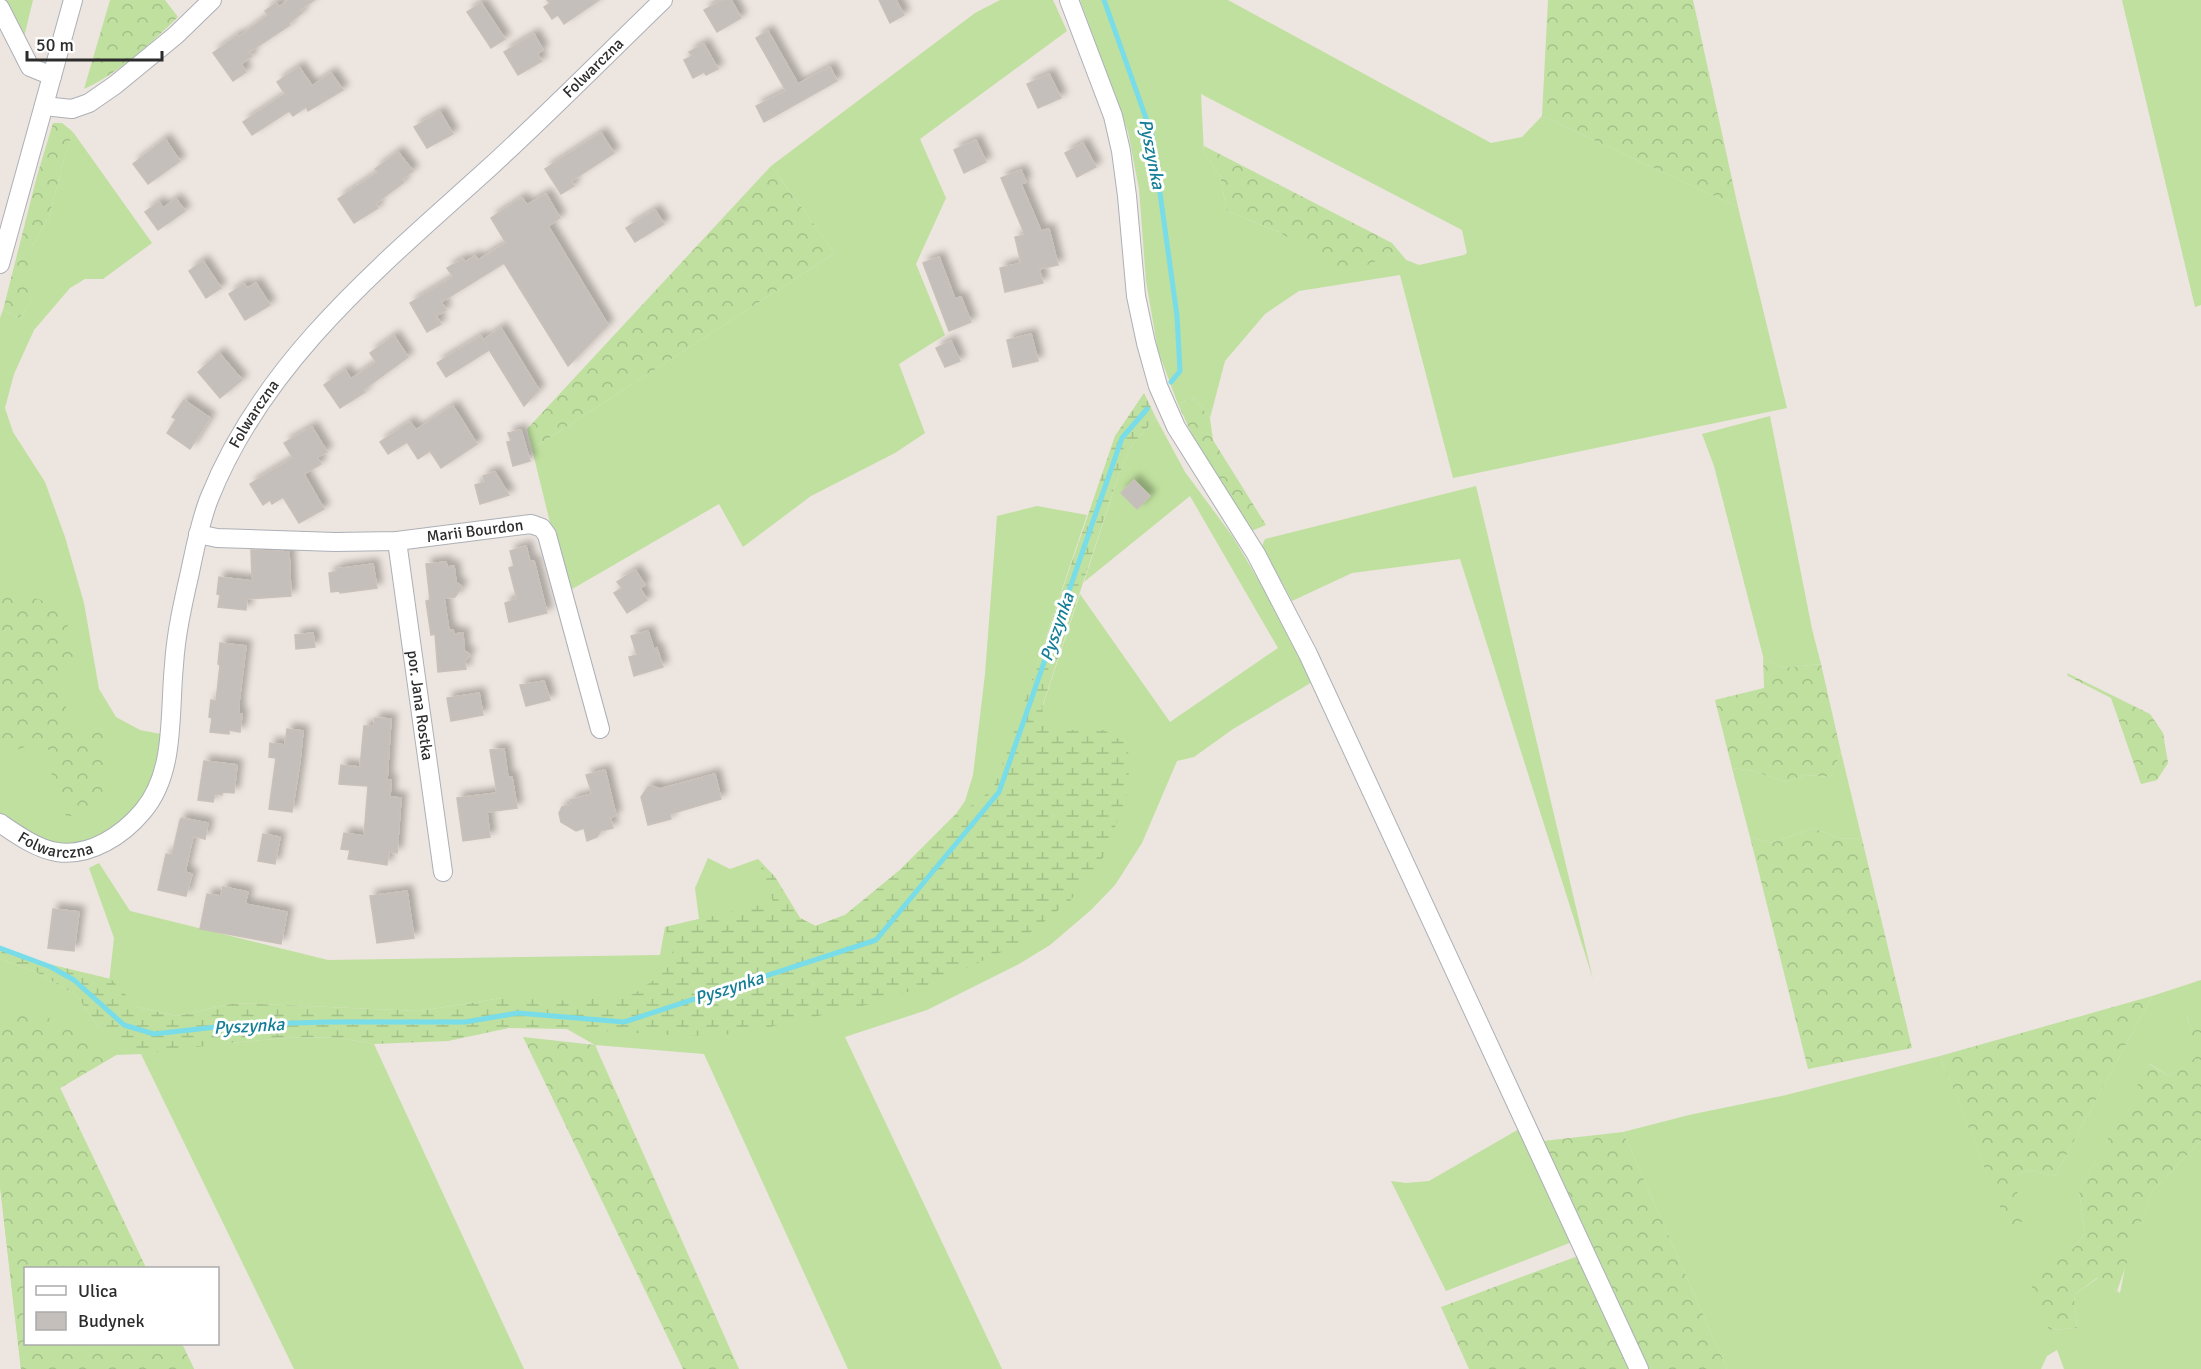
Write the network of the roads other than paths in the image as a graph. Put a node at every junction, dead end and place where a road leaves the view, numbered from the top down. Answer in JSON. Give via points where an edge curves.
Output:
{"nodes":[{"id":1,"x":73,"y":0,"type":"edge"},
{"id":2,"x":212,"y":0,"type":"edge"},
{"id":3,"x":663,"y":0,"type":"edge"},
{"id":4,"x":1068,"y":0,"type":"edge"},
{"id":5,"x":0,"y":8,"type":"edge"},
{"id":6,"x":52,"y":76,"type":"junction"},
{"id":7,"x":44,"y":106,"type":"junction"},
{"id":8,"x":0,"y":264,"type":"edge"},
{"id":9,"x":198,"y":534,"type":"junction"},
{"id":10,"x":397,"y":541,"type":"junction"},
{"id":11,"x":600,"y":729,"type":"dead end"},
{"id":12,"x":0,"y":823,"type":"edge"},
{"id":13,"x":443,"y":872,"type":"dead end"},
{"id":14,"x":1639,"y":1369,"type":"edge"}],
"edges":[{"from":1,"to":6,"type":"street"},
{"from":2,"to":7,"type":"street","via":[[176,35],[89,103],[72,109]]},
{"from":3,"to":9,"type":"street","name":"Folwarczna","via":[[339,307],[295,355],[252,414],[232,450]]},
{"from":4,"to":14,"type":"street","via":[[1113,116],[1127,196],[1136,296],[1158,386],[1176,427],[1256,554],[1308,654]]},
{"from":5,"to":6,"type":"street","via":[[30,67]]},
{"from":6,"to":7,"type":"street"},
{"from":7,"to":8,"type":"street"},
{"from":9,"to":10,"type":"street","name":"Marii Bourdon","via":[[217,538]]},
{"from":9,"to":12,"type":"street","name":"Folwarczna","via":[[179,620],[165,766],[156,793],[132,823],[91,849],[56,852]]},
{"from":10,"to":11,"type":"street","name":"Marii Bourdon","via":[[531,524],[542,528]]},
{"from":10,"to":13,"type":"street","name":"por. Jana Rostka"}]}
